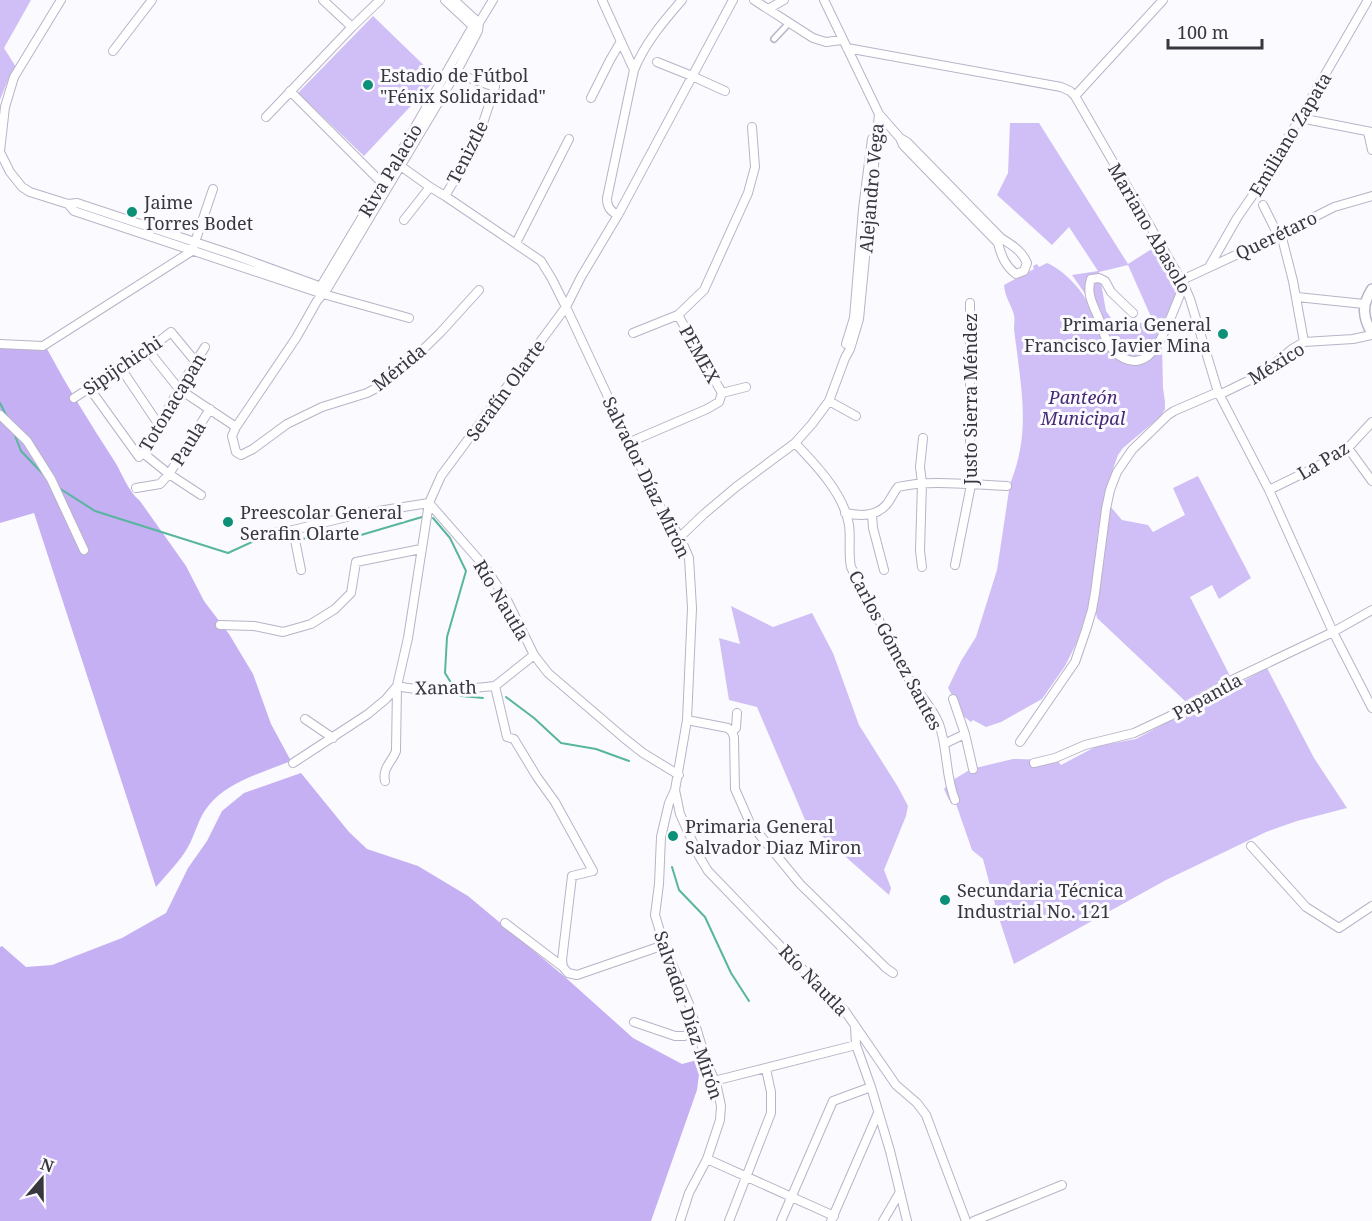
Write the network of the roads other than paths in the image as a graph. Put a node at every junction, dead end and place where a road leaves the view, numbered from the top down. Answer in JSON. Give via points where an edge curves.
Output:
{"nodes":[{"id":1,"x":61,"y":0,"type":"edge"},
{"id":2,"x":152,"y":0,"type":"edge"},
{"id":3,"x":323,"y":0,"type":"edge"},
{"id":4,"x":380,"y":0,"type":"edge"},
{"id":5,"x":445,"y":0,"type":"edge"},
{"id":6,"x":454,"y":0,"type":"edge"},
{"id":7,"x":493,"y":0,"type":"edge"},
{"id":8,"x":602,"y":0,"type":"edge"},
{"id":9,"x":682,"y":0,"type":"edge"},
{"id":10,"x":733,"y":0,"type":"edge"},
{"id":11,"x":754,"y":0,"type":"edge"},
{"id":12,"x":784,"y":0,"type":"edge"},
{"id":13,"x":824,"y":0,"type":"edge"},
{"id":14,"x":1163,"y":0,"type":"edge"},
{"id":15,"x":1368,"y":0,"type":"edge"},
{"id":16,"x":768,"y":9,"type":"junction"},
{"id":17,"x":789,"y":22,"type":"junction"},
{"id":18,"x":352,"y":27,"type":"junction"},
{"id":19,"x":477,"y":27,"type":"junction"},
{"id":20,"x":774,"y":39,"type":"dead end"},
{"id":21,"x":842,"y":40,"type":"junction"},
{"id":22,"x":620,"y":43,"type":"junction"},
{"id":23,"x":847,"y":48,"type":"junction"},
{"id":24,"x":113,"y":51,"type":"dead end"},
{"id":25,"x":657,"y":63,"type":"dead end"},
{"id":26,"x":634,"y":70,"type":"junction"},
{"id":27,"x":452,"y":71,"type":"junction"},
{"id":28,"x":692,"y":76,"type":"junction"},
{"id":29,"x":725,"y":91,"type":"dead end"},
{"id":30,"x":290,"y":92,"type":"junction"},
{"id":31,"x":1075,"y":96,"type":"junction"},
{"id":32,"x":591,"y":98,"type":"dead end"},
{"id":33,"x":879,"y":114,"type":"junction"},
{"id":34,"x":266,"y":117,"type":"dead end"},
{"id":35,"x":1300,"y":118,"type":"junction"},
{"id":36,"x":752,"y":127,"type":"dead end"},
{"id":37,"x":1370,"y":132,"type":"edge"},
{"id":38,"x":569,"y":139,"type":"dead end"},
{"id":39,"x":0,"y":140,"type":"edge"},
{"id":40,"x":1372,"y":150,"type":"edge"},
{"id":41,"x":0,"y":151,"type":"edge"},
{"id":42,"x":398,"y":164,"type":"junction"},
{"id":43,"x":385,"y":186,"type":"junction"},
{"id":44,"x":430,"y":187,"type":"junction"},
{"id":45,"x":213,"y":189,"type":"dead end"},
{"id":46,"x":445,"y":196,"type":"junction"},
{"id":47,"x":1372,"y":196,"type":"edge"},
{"id":48,"x":68,"y":204,"type":"junction"},
{"id":49,"x":1263,"y":205,"type":"dead end"},
{"id":50,"x":618,"y":216,"type":"junction"},
{"id":51,"x":404,"y":220,"type":"dead end"},
{"id":52,"x":1280,"y":235,"type":"junction"},
{"id":53,"x":999,"y":240,"type":"dead end"},
{"id":54,"x":195,"y":242,"type":"junction"},
{"id":55,"x":516,"y":243,"type":"junction"},
{"id":56,"x":192,"y":251,"type":"junction"},
{"id":57,"x":242,"y":258,"type":"junction"},
{"id":58,"x":238,"y":266,"type":"junction"},
{"id":59,"x":1209,"y":267,"type":"junction"},
{"id":60,"x":1183,"y":282,"type":"junction"},
{"id":61,"x":1372,"y":289,"type":"edge"},
{"id":62,"x":479,"y":290,"type":"dead end"},
{"id":63,"x":322,"y":291,"type":"junction"},
{"id":64,"x":1297,"y":297,"type":"junction"},
{"id":65,"x":970,"y":303,"type":"dead end"},
{"id":66,"x":1364,"y":304,"type":"junction"},
{"id":67,"x":566,"y":307,"type":"junction"},
{"id":68,"x":1133,"y":314,"type":"dead end"},
{"id":69,"x":678,"y":315,"type":"junction"},
{"id":70,"x":409,"y":318,"type":"dead end"},
{"id":71,"x":633,"y":333,"type":"dead end"},
{"id":72,"x":1372,"y":335,"type":"edge"},
{"id":73,"x":1304,"y":342,"type":"junction"},
{"id":74,"x":0,"y":344,"type":"edge"},
{"id":75,"x":205,"y":347,"type":"dead end"},
{"id":76,"x":148,"y":350,"type":"junction"},
{"id":77,"x":195,"y":361,"type":"junction"},
{"id":78,"x":120,"y":367,"type":"junction"},
{"id":79,"x":746,"y":387,"type":"dead end"},
{"id":80,"x":90,"y":389,"type":"junction"},
{"id":81,"x":179,"y":389,"type":"junction"},
{"id":82,"x":722,"y":393,"type":"junction"},
{"id":83,"x":1219,"y":394,"type":"junction"},
{"id":84,"x":74,"y":398,"type":"dead end"},
{"id":85,"x":829,"y":401,"type":"junction"},
{"id":86,"x":210,"y":409,"type":"junction"},
{"id":87,"x":0,"y":415,"type":"edge"},
{"id":88,"x":856,"y":416,"type":"dead end"},
{"id":89,"x":1372,"y":422,"type":"edge"},
{"id":90,"x":159,"y":425,"type":"junction"},
{"id":91,"x":236,"y":427,"type":"junction"},
{"id":92,"x":923,"y":438,"type":"dead end"},
{"id":93,"x":630,"y":442,"type":"junction"},
{"id":94,"x":795,"y":443,"type":"junction"},
{"id":95,"x":1348,"y":448,"type":"junction"},
{"id":96,"x":141,"y":455,"type":"junction"},
{"id":97,"x":169,"y":474,"type":"junction"},
{"id":98,"x":1372,"y":481,"type":"edge"},
{"id":99,"x":922,"y":483,"type":"junction"},
{"id":100,"x":971,"y":485,"type":"junction"},
{"id":101,"x":1007,"y":486,"type":"dead end"},
{"id":102,"x":135,"y":488,"type":"dead end"},
{"id":103,"x":1269,"y":490,"type":"junction"},
{"id":104,"x":201,"y":495,"type":"dead end"},
{"id":105,"x":429,"y":503,"type":"junction"},
{"id":106,"x":846,"y":513,"type":"junction"},
{"id":107,"x":872,"y":514,"type":"junction"},
{"id":108,"x":293,"y":530,"type":"junction"},
{"id":109,"x":266,"y":534,"type":"dead end"},
{"id":110,"x":680,"y":537,"type":"junction"},
{"id":111,"x":421,"y":549,"type":"junction"},
{"id":112,"x":84,"y":550,"type":"dead end"},
{"id":113,"x":955,"y":565,"type":"dead end"},
{"id":114,"x":922,"y":567,"type":"dead end"},
{"id":115,"x":301,"y":570,"type":"dead end"},
{"id":116,"x":884,"y":570,"type":"dead end"},
{"id":117,"x":1372,"y":610,"type":"edge"},
{"id":118,"x":220,"y":625,"type":"dead end"},
{"id":119,"x":1333,"y":632,"type":"junction"},
{"id":120,"x":534,"y":655,"type":"junction"},
{"id":121,"x":397,"y":686,"type":"junction"},
{"id":122,"x":495,"y":686,"type":"junction"},
{"id":123,"x":953,"y":699,"type":"dead end"},
{"id":124,"x":1372,"y":708,"type":"edge"},
{"id":125,"x":737,"y":713,"type":"dead end"},
{"id":126,"x":305,"y":719,"type":"dead end"},
{"id":127,"x":687,"y":720,"type":"junction"},
{"id":128,"x":732,"y":732,"type":"junction"},
{"id":129,"x":965,"y":734,"type":"junction"},
{"id":130,"x":333,"y":738,"type":"junction"},
{"id":131,"x":1020,"y":742,"type":"dead end"},
{"id":132,"x":944,"y":744,"type":"junction"},
{"id":133,"x":1034,"y":762,"type":"dead end"},
{"id":134,"x":293,"y":763,"type":"dead end"},
{"id":135,"x":973,"y":769,"type":"dead end"},
{"id":136,"x":678,"y":775,"type":"junction"},
{"id":137,"x":385,"y":781,"type":"dead end"},
{"id":138,"x":675,"y":790,"type":"junction"},
{"id":139,"x":955,"y":801,"type":"dead end"},
{"id":140,"x":1251,"y":846,"type":"dead end"},
{"id":141,"x":1372,"y":906,"type":"edge"},
{"id":142,"x":505,"y":923,"type":"dead end"},
{"id":143,"x":664,"y":945,"type":"junction"},
{"id":144,"x":562,"y":967,"type":"junction"},
{"id":145,"x":893,"y":973,"type":"dead end"},
{"id":146,"x":634,"y":1022,"type":"dead end"},
{"id":147,"x":855,"y":1024,"type":"junction"},
{"id":148,"x":697,"y":1031,"type":"junction"},
{"id":149,"x":856,"y":1045,"type":"junction"},
{"id":150,"x":766,"y":1069,"type":"junction"},
{"id":151,"x":714,"y":1081,"type":"junction"},
{"id":152,"x":871,"y":1087,"type":"junction"},
{"id":153,"x":878,"y":1113,"type":"junction"},
{"id":154,"x":707,"y":1159,"type":"junction"},
{"id":155,"x":747,"y":1177,"type":"junction"},
{"id":156,"x":1062,"y":1185,"type":"dead end"},
{"id":157,"x":900,"y":1192,"type":"junction"},
{"id":158,"x":791,"y":1197,"type":"junction"},
{"id":159,"x":832,"y":1219,"type":"edge"},
{"id":160,"x":680,"y":1221,"type":"edge"},
{"id":161,"x":729,"y":1221,"type":"edge"},
{"id":162,"x":781,"y":1221,"type":"edge"},
{"id":163,"x":883,"y":1221,"type":"edge"},
{"id":164,"x":908,"y":1221,"type":"edge"},
{"id":165,"x":966,"y":1221,"type":"edge"},
{"id":166,"x":974,"y":1221,"type":"edge"}],
"edges":[{"from":1,"to":39,"type":"street","via":[[14,77]]},
{"from":2,"to":24,"type":"street"},
{"from":3,"to":18,"type":"street"},
{"from":4,"to":18,"type":"street"},
{"from":5,"to":19,"type":"street"},
{"from":6,"to":19,"type":"street"},
{"from":7,"to":19,"type":"street","name":"Riva Palacio"},
{"from":8,"to":22,"type":"street"},
{"from":9,"to":26,"type":"street","via":[[650,39]]},
{"from":10,"to":28,"type":"street","name":"Serafín Olarte"},
{"from":11,"to":16,"type":"street"},
{"from":12,"to":16,"type":"street"},
{"from":13,"to":21,"type":"street"},
{"from":14,"to":31,"type":"street"},
{"from":15,"to":35,"type":"street","name":"Emiliano Zapata"},
{"from":16,"to":17,"type":"street"},
{"from":17,"to":20,"type":"street"},
{"from":17,"to":21,"type":"street","via":[[813,38],[826,42]]},
{"from":18,"to":30,"type":"street"},
{"from":19,"to":27,"type":"street","name":"Riva Palacio"},
{"from":21,"to":23,"type":"street"},
{"from":22,"to":26,"type":"street"},
{"from":22,"to":32,"type":"street"},
{"from":23,"to":31,"type":"street","via":[[1061,87]]},
{"from":23,"to":33,"type":"street"},
{"from":25,"to":28,"type":"street"},
{"from":26,"to":50,"type":"street","via":[[607,198],[607,206]]},
{"from":27,"to":42,"type":"street","name":"Riva Palacio"},
{"from":27,"to":46,"type":"street","name":"Teniztle","via":[[495,87],[476,144]]},
{"from":28,"to":29,"type":"street"},
{"from":28,"to":50,"type":"street","name":"Serafín Olarte"},
{"from":30,"to":34,"type":"street"},
{"from":30,"to":43,"type":"street"},
{"from":31,"to":60,"type":"street","name":"Mariano Abasolo"},
{"from":33,"to":53,"type":"street"},
{"from":33,"to":85,"type":"street","name":"Alejandro Vega","via":[[856,318],[850,349]]},
{"from":35,"to":37,"type":"street"},
{"from":35,"to":59,"type":"street","name":"Emiliano Zapata"},
{"from":36,"to":69,"type":"street","via":[[755,167],[748,193],[704,290]]},
{"from":37,"to":40,"type":"street"},
{"from":38,"to":55,"type":"street"},
{"from":39,"to":41,"type":"street"},
{"from":41,"to":48,"type":"street","via":[[22,187]]},
{"from":42,"to":43,"type":"street","name":"Riva Palacio"},
{"from":42,"to":44,"type":"street","name":"Salvador Díaz Mirón"},
{"from":43,"to":63,"type":"street","name":"Riva Palacio"},
{"from":44,"to":46,"type":"street","name":"Salvador Díaz Mirón"},
{"from":44,"to":51,"type":"street"},
{"from":45,"to":54,"type":"street"},
{"from":46,"to":55,"type":"street","name":"Salvador Díaz Mirón"},
{"from":47,"to":52,"type":"street","name":"Querétaro","via":[[1334,207]]},
{"from":48,"to":54,"type":"street","via":[[77,203]]},
{"from":48,"to":56,"type":"street","via":[[74,211]]},
{"from":49,"to":52,"type":"street"},
{"from":50,"to":67,"type":"street","name":"Serafín Olarte"},
{"from":52,"to":59,"type":"street","name":"Querétaro"},
{"from":52,"to":64,"type":"street"},
{"from":54,"to":56,"type":"street"},
{"from":54,"to":57,"type":"street"},
{"from":55,"to":67,"type":"street","name":"Salvador Díaz Mirón","via":[[541,261]]},
{"from":56,"to":58,"type":"street"},
{"from":56,"to":74,"type":"street","via":[[43,346]]},
{"from":57,"to":58,"type":"street"},
{"from":57,"to":63,"type":"street"},
{"from":58,"to":63,"type":"street"},
{"from":59,"to":60,"type":"street","name":"Querétaro"},
{"from":60,"to":68,"type":"street","via":[[1154,350],[1138,361],[1128,361],[1117,355],[1106,340],[1089,296],[1091,279],[1105,281]]},
{"from":60,"to":83,"type":"street","name":"Mariano Abasolo"},
{"from":61,"to":66,"type":"street"},
{"from":62,"to":91,"type":"street","name":"Mérida","via":[[440,333],[382,385],[287,424],[241,455],[236,452],[232,436]]},
{"from":63,"to":70,"type":"street"},
{"from":63,"to":91,"type":"street","via":[[291,346]]},
{"from":64,"to":66,"type":"street"},
{"from":64,"to":73,"type":"street"},
{"from":65,"to":100,"type":"street","name":"Justo Sierra Méndez"},
{"from":66,"to":72,"type":"street"},
{"from":67,"to":93,"type":"street","name":"Salvador Díaz Mirón"},
{"from":67,"to":105,"type":"street","name":"Serafín Olarte","via":[[441,476]]},
{"from":69,"to":71,"type":"street"},
{"from":69,"to":82,"type":"street","name":"PEMEX"},
{"from":72,"to":73,"type":"street","name":"México"},
{"from":73,"to":83,"type":"street","name":"México","via":[[1262,374]]},
{"from":75,"to":77,"type":"street","name":"Totonacapan"},
{"from":76,"to":77,"type":"street","name":"Sipijchichi","via":[[171,332]]},
{"from":76,"to":78,"type":"street","name":"Sipijchichi"},
{"from":76,"to":81,"type":"street"},
{"from":77,"to":81,"type":"street","name":"Totonacapan"},
{"from":78,"to":80,"type":"street","name":"Sipijchichi"},
{"from":78,"to":90,"type":"street"},
{"from":79,"to":82,"type":"street"},
{"from":80,"to":84,"type":"street","name":"Sipijchichi"},
{"from":80,"to":96,"type":"street","name":"Paula"},
{"from":81,"to":86,"type":"street"},
{"from":81,"to":90,"type":"street","name":"Totonacapan"},
{"from":82,"to":93,"type":"street","via":[[719,402],[707,409]]},
{"from":83,"to":103,"type":"street","name":"Mariano Abasolo"},
{"from":83,"to":131,"type":"street","name":"México","via":[[1168,415],[1132,450],[1117,472],[1106,509],[1095,593],[1075,662]]},
{"from":85,"to":88,"type":"street"},
{"from":85,"to":94,"type":"street","name":"Alejandro Vega"},
{"from":86,"to":91,"type":"street","name":"Paula"},
{"from":86,"to":97,"type":"street","name":"Paula"},
{"from":87,"to":112,"type":"street","via":[[27,441],[45,469]]},
{"from":89,"to":95,"type":"street","name":"La Paz"},
{"from":90,"to":96,"type":"street","name":"Totonacapan"},
{"from":92,"to":99,"type":"street"},
{"from":93,"to":110,"type":"street","name":"Salvador Díaz Mirón","via":[[653,493]]},
{"from":94,"to":106,"type":"street","name":"Carlos Gómez Santes","via":[[834,489]]},
{"from":94,"to":110,"type":"street","name":"Alejandro Vega"},
{"from":95,"to":98,"type":"street"},
{"from":95,"to":103,"type":"street","name":"La Paz"},
{"from":96,"to":97,"type":"street","name":"Paula"},
{"from":97,"to":102,"type":"street","name":"Paula","via":[[160,484]]},
{"from":97,"to":104,"type":"street","name":"Paula"},
{"from":99,"to":100,"type":"street"},
{"from":99,"to":107,"type":"street","via":[[897,487],[880,511]]},
{"from":99,"to":114,"type":"street"},
{"from":100,"to":101,"type":"street"},
{"from":100,"to":113,"type":"street","name":"Justo Sierra Méndez"},
{"from":103,"to":119,"type":"street","name":"Mariano Abasolo"},
{"from":105,"to":108,"type":"street"},
{"from":105,"to":111,"type":"street","name":"Serafín Olarte"},
{"from":105,"to":120,"type":"street","name":"Río Nautla","via":[[485,567],[508,602]]},
{"from":106,"to":107,"type":"street"},
{"from":106,"to":132,"type":"street","name":"Carlos Gómez Santes","via":[[851,567],[904,672],[929,705]]},
{"from":107,"to":116,"type":"street"},
{"from":108,"to":109,"type":"street"},
{"from":108,"to":115,"type":"street"},
{"from":110,"to":127,"type":"street","name":"Salvador Díaz Mirón","via":[[689,558],[692,608]]},
{"from":111,"to":118,"type":"street","via":[[356,562],[351,594],[311,624],[283,632]]},
{"from":111,"to":121,"type":"street","name":"Serafín Olarte"},
{"from":117,"to":119,"type":"street","name":"Papantla"},
{"from":119,"to":124,"type":"street","name":"Mariano Abasolo"},
{"from":119,"to":133,"type":"street","name":"Papantla","via":[[1134,733]]},
{"from":120,"to":122,"type":"street"},
{"from":120,"to":136,"type":"street","name":"Río Nautla","via":[[548,673],[624,738]]},
{"from":121,"to":122,"type":"street","name":"Xanath","via":[[450,690]]},
{"from":121,"to":130,"type":"street","via":[[386,699]]},
{"from":121,"to":137,"type":"street","name":"Serafín Olarte","via":[[396,751],[384,774]]},
{"from":122,"to":144,"type":"street","via":[[507,737],[514,739],[555,802],[593,872],[572,876]]},
{"from":123,"to":129,"type":"street"},
{"from":125,"to":128,"type":"street"},
{"from":126,"to":130,"type":"street"},
{"from":127,"to":128,"type":"street"},
{"from":127,"to":136,"type":"street","name":"Salvador Díaz Mirón"},
{"from":128,"to":145,"type":"street","via":[[735,789],[750,823],[800,884]]},
{"from":129,"to":132,"type":"street"},
{"from":129,"to":135,"type":"street"},
{"from":130,"to":134,"type":"street"},
{"from":132,"to":139,"type":"street","name":"Carlos Gómez Santes"},
{"from":136,"to":138,"type":"street","name":"Salvador Díaz Mirón"},
{"from":138,"to":143,"type":"street","name":"Salvador Díaz Mirón","via":[[661,837],[655,915]]},
{"from":138,"to":147,"type":"street","name":"Río Nautla","via":[[680,814],[708,871]]},
{"from":140,"to":141,"type":"street","via":[[1306,907],[1339,928]]},
{"from":142,"to":144,"type":"street"},
{"from":143,"to":144,"type":"street","via":[[577,975]]},
{"from":143,"to":148,"type":"street","name":"Salvador Díaz Mirón"},
{"from":146,"to":148,"type":"street","via":[[675,1036]]},
{"from":147,"to":149,"type":"street"},
{"from":147,"to":165,"type":"street","name":"Río Nautla","via":[[896,1085],[926,1115]]},
{"from":148,"to":151,"type":"street","name":"Salvador Díaz Mirón"},
{"from":149,"to":150,"type":"street"},
{"from":149,"to":152,"type":"street"},
{"from":150,"to":151,"type":"street"},
{"from":150,"to":155,"type":"street","via":[[771,1113]]},
{"from":151,"to":154,"type":"street","name":"Salvador Díaz Mirón","via":[[721,1106],[720,1120]]},
{"from":152,"to":153,"type":"street"},
{"from":152,"to":158,"type":"street","via":[[833,1101]]},
{"from":153,"to":157,"type":"street"},
{"from":153,"to":159,"type":"street"},
{"from":154,"to":155,"type":"street"},
{"from":154,"to":160,"type":"street","name":"Salvador Díaz Mirón"},
{"from":155,"to":158,"type":"street"},
{"from":155,"to":161,"type":"street"},
{"from":156,"to":166,"type":"street"},
{"from":157,"to":163,"type":"street"},
{"from":157,"to":164,"type":"street"},
{"from":158,"to":159,"type":"street"},
{"from":158,"to":162,"type":"street"}]}
